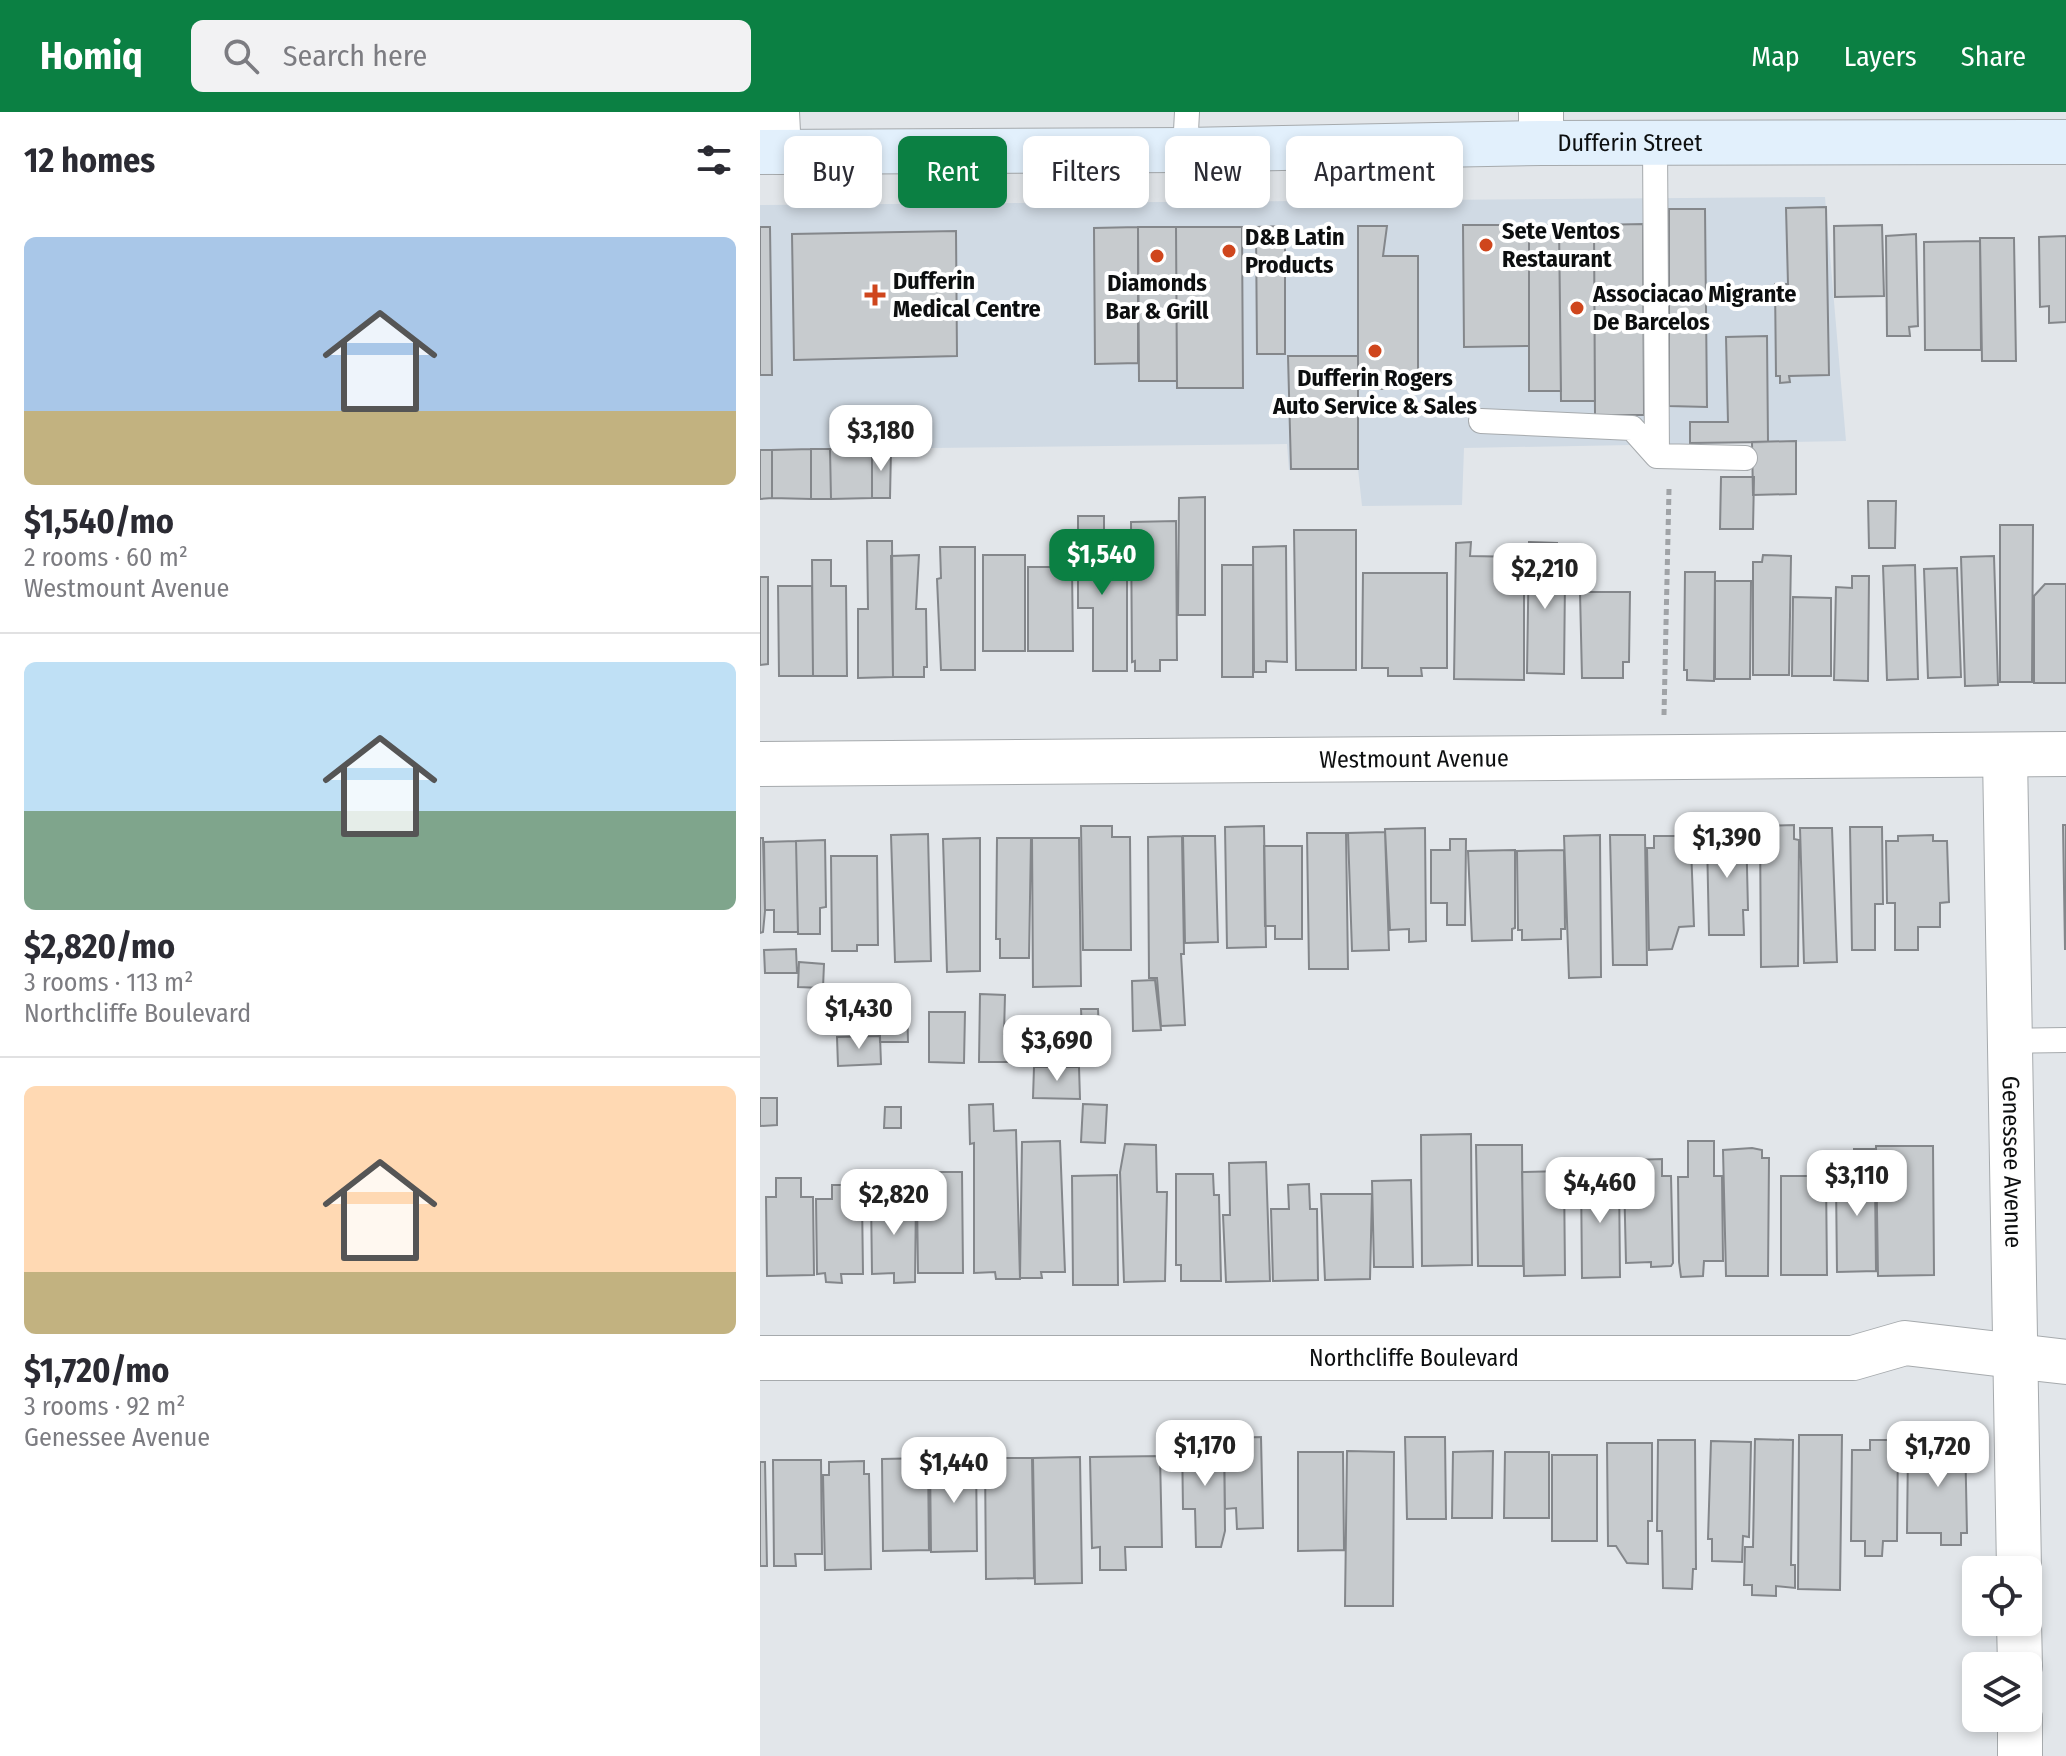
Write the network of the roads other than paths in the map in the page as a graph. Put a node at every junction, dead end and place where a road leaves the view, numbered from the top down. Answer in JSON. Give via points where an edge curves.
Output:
{"nodes":[{"id":1,"x":1541,"y":128,"type":"edge"},
{"id":2,"x":1186,"y":131,"type":"edge"},
{"id":3,"x":772,"y":139,"type":"edge"},
{"id":4,"x":2066,"y":142,"type":"edge"},
{"id":5,"x":1655,"y":143,"type":"junction"},
{"id":6,"x":1481,"y":421,"type":"dead end"},
{"id":7,"x":1663,"y":457,"type":"junction"},
{"id":8,"x":1745,"y":458,"type":"dead end"},
{"id":9,"x":2066,"y":754,"type":"edge"},
{"id":10,"x":2005,"y":756,"type":"junction"},
{"id":11,"x":760,"y":764,"type":"edge"},
{"id":12,"x":2066,"y":1040,"type":"edge"},
{"id":13,"x":2009,"y":1041,"type":"junction"},
{"id":14,"x":2017,"y":1354,"type":"junction"},
{"id":15,"x":760,"y":1358,"type":"edge"},
{"id":16,"x":2066,"y":1362,"type":"edge"},
{"id":17,"x":2019,"y":1556,"type":"edge"},
{"id":18,"x":2020,"y":1732,"type":"edge"},
{"id":19,"x":2020,"y":1756,"type":"edge"}],
"edges":[{"from":1,"to":2,"type":"main road","name":"Dufferin Street"},
{"from":1,"to":5,"type":"main road","name":"Dufferin Street"},
{"from":2,"to":3,"type":"main road","name":"Dufferin Street"},
{"from":4,"to":5,"type":"main road","name":"Dufferin Street"},
{"from":5,"to":7,"type":"lane"},
{"from":6,"to":7,"type":"lane","via":[[1632,428]]},
{"from":7,"to":8,"type":"lane"},
{"from":9,"to":10,"type":"street","name":"Westmount Avenue"},
{"from":10,"to":11,"type":"street","name":"Westmount Avenue"},
{"from":10,"to":13,"type":"street","name":"Genessee Avenue"},
{"from":12,"to":13,"type":"lane"},
{"from":13,"to":14,"type":"street","name":"Genessee Avenue"},
{"from":14,"to":15,"type":"street","name":"Northcliffe Boulevard","via":[[1905,1343],[1853,1358]]},
{"from":14,"to":16,"type":"street","name":"Northcliffe Boulevard"},
{"from":14,"to":17,"type":"street","name":"Genessee Avenue"},
{"from":18,"to":19,"type":"street"}]}
